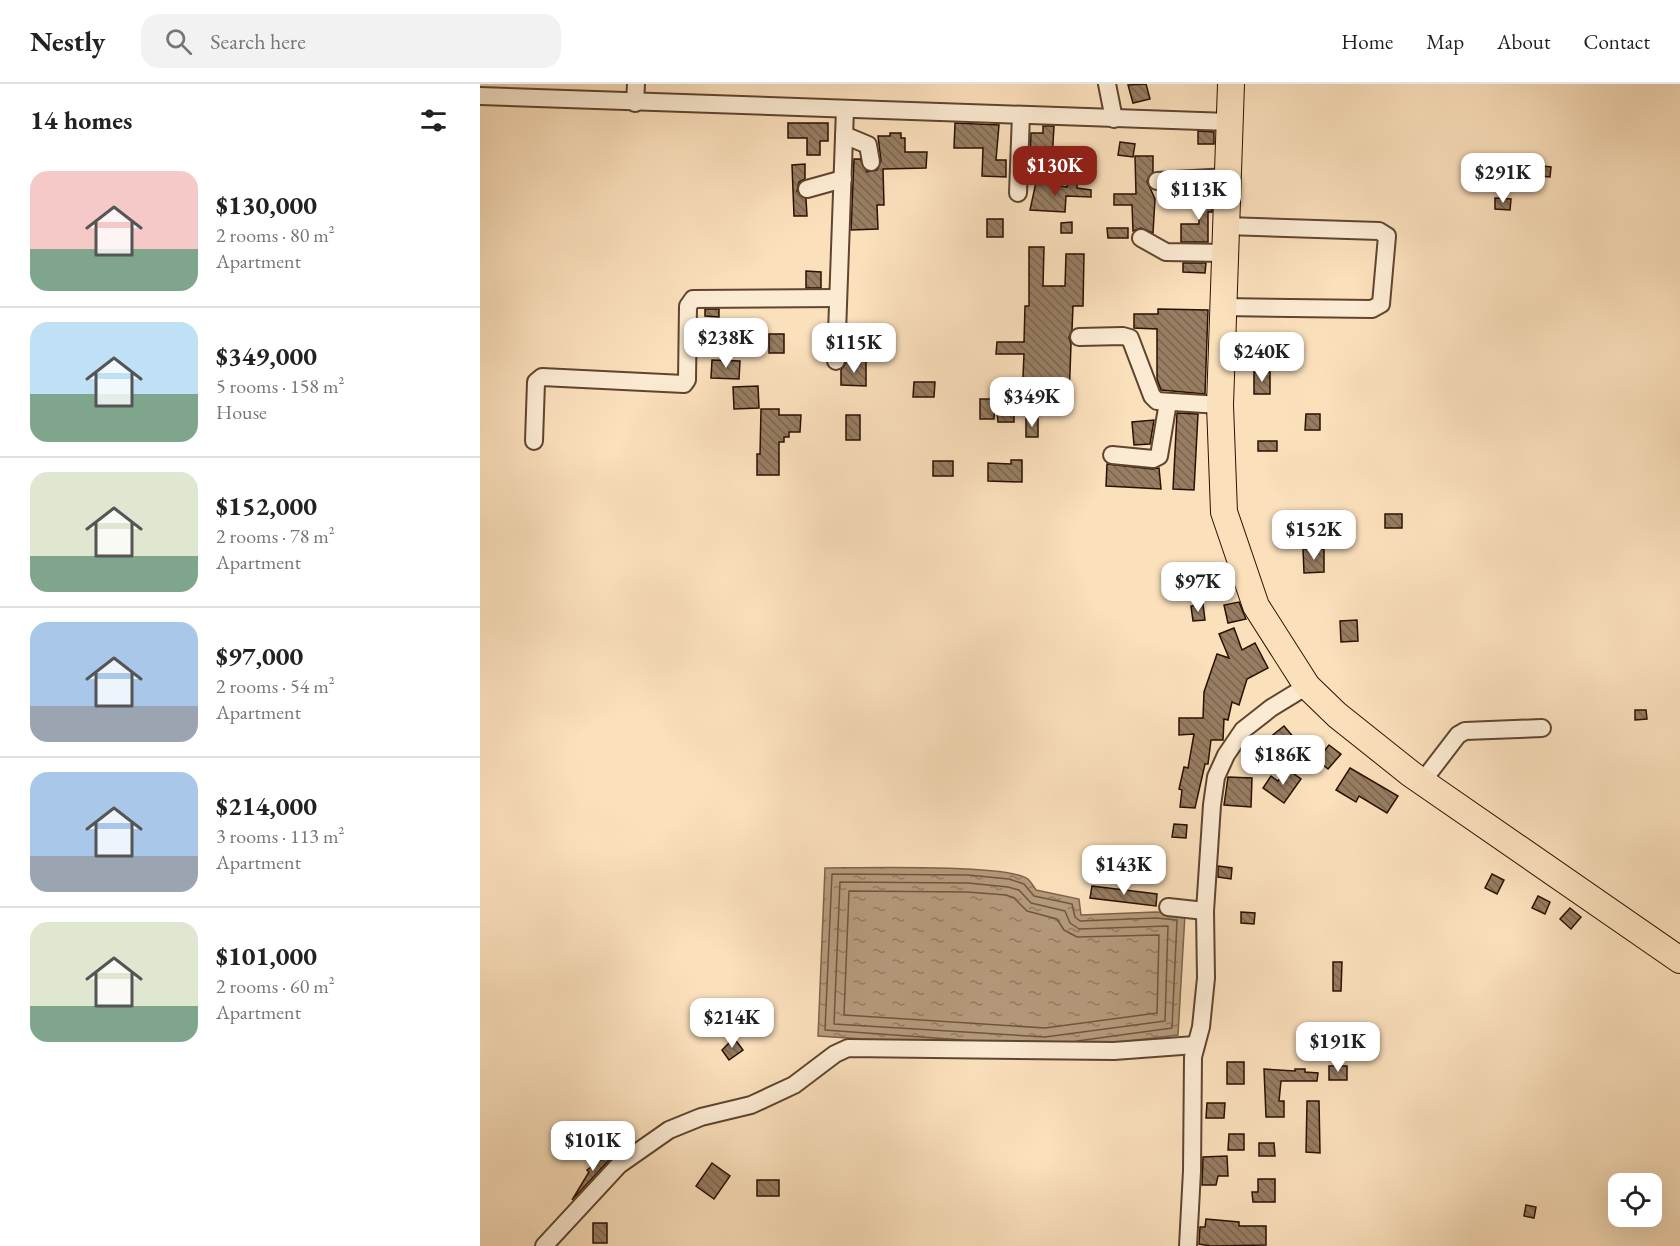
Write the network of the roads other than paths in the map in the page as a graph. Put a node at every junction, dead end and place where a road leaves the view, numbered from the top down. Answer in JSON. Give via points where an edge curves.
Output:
{"nodes":[{"id":1,"x":636,"y":84,"type":"edge"},
{"id":2,"x":1107,"y":84,"type":"edge"},
{"id":3,"x":1231,"y":84,"type":"edge"},
{"id":4,"x":480,"y":96,"type":"edge"},
{"id":5,"x":635,"y":103,"type":"junction"},
{"id":6,"x":845,"y":109,"type":"junction"},
{"id":7,"x":1021,"y":115,"type":"junction"},
{"id":8,"x":1114,"y":119,"type":"junction"},
{"id":9,"x":1229,"y":123,"type":"junction"},
{"id":10,"x":844,"y":135,"type":"junction"},
{"id":11,"x":871,"y":162,"type":"dead end"},
{"id":12,"x":1228,"y":177,"type":"junction"},
{"id":13,"x":843,"y":180,"type":"junction"},
{"id":14,"x":1157,"y":181,"type":"dead end"},
{"id":15,"x":807,"y":189,"type":"dead end"},
{"id":16,"x":1018,"y":193,"type":"dead end"},
{"id":17,"x":1226,"y":226,"type":"junction"},
{"id":18,"x":1141,"y":237,"type":"dead end"},
{"id":19,"x":1225,"y":254,"type":"junction"},
{"id":20,"x":838,"y":298,"type":"junction"},
{"id":21,"x":1223,"y":307,"type":"junction"},
{"id":22,"x":1079,"y":337,"type":"dead end"},
{"id":23,"x":836,"y":361,"type":"dead end"},
{"id":24,"x":1168,"y":402,"type":"junction"},
{"id":25,"x":1220,"y":405,"type":"junction"},
{"id":26,"x":534,"y":441,"type":"dead end"},
{"id":27,"x":1112,"y":455,"type":"dead end"},
{"id":28,"x":1307,"y":686,"type":"junction"},
{"id":29,"x":1542,"y":728,"type":"dead end"},
{"id":30,"x":1422,"y":782,"type":"junction"},
{"id":31,"x":1168,"y":907,"type":"dead end"},
{"id":32,"x":1205,"y":911,"type":"junction"},
{"id":33,"x":1680,"y":960,"type":"edge"},
{"id":34,"x":1195,"y":1045,"type":"junction"},
{"id":35,"x":544,"y":1246,"type":"edge"},
{"id":36,"x":1188,"y":1246,"type":"edge"}],
"edges":[{"from":1,"to":5,"type":"street"},
{"from":2,"to":8,"type":"street"},
{"from":3,"to":9,"type":"highway"},
{"from":4,"to":5,"type":"street"},
{"from":5,"to":6,"type":"street"},
{"from":6,"to":7,"type":"street"},
{"from":6,"to":10,"type":"street"},
{"from":7,"to":8,"type":"street"},
{"from":7,"to":16,"type":"street"},
{"from":8,"to":9,"type":"street"},
{"from":9,"to":12,"type":"highway"},
{"from":10,"to":11,"type":"street","via":[[868,145]]},
{"from":10,"to":13,"type":"street"},
{"from":12,"to":14,"type":"street"},
{"from":12,"to":17,"type":"highway"},
{"from":13,"to":15,"type":"street"},
{"from":13,"to":20,"type":"street"},
{"from":17,"to":19,"type":"highway"},
{"from":17,"to":21,"type":"street","via":[[1379,231],[1387,236],[1381,304],[1372,309]]},
{"from":18,"to":19,"type":"street","via":[[1166,252]]},
{"from":19,"to":21,"type":"highway"},
{"from":20,"to":23,"type":"street"},
{"from":20,"to":26,"type":"street","via":[[693,299],[688,306],[684,384],[542,377],[536,382]]},
{"from":21,"to":25,"type":"highway"},
{"from":22,"to":24,"type":"street","via":[[1130,338],[1152,396]]},
{"from":24,"to":25,"type":"street"},
{"from":24,"to":27,"type":"street","via":[[1159,456],[1153,459]]},
{"from":25,"to":28,"type":"highway","via":[[1224,512],[1256,606]]},
{"from":28,"to":30,"type":"highway","via":[[1337,715]]},
{"from":28,"to":32,"type":"street","via":[[1243,730],[1226,754],[1216,777],[1212,805]]},
{"from":29,"to":30,"type":"street","via":[[1466,731],[1458,735]]},
{"from":30,"to":33,"type":"highway"},
{"from":31,"to":32,"type":"street"},
{"from":32,"to":34,"type":"street","via":[[1206,978],[1201,1027]]},
{"from":34,"to":35,"type":"street","via":[[1114,1051],[848,1048],[794,1085],[751,1104],[669,1130],[619,1165]]},
{"from":34,"to":36,"type":"street"}]}
